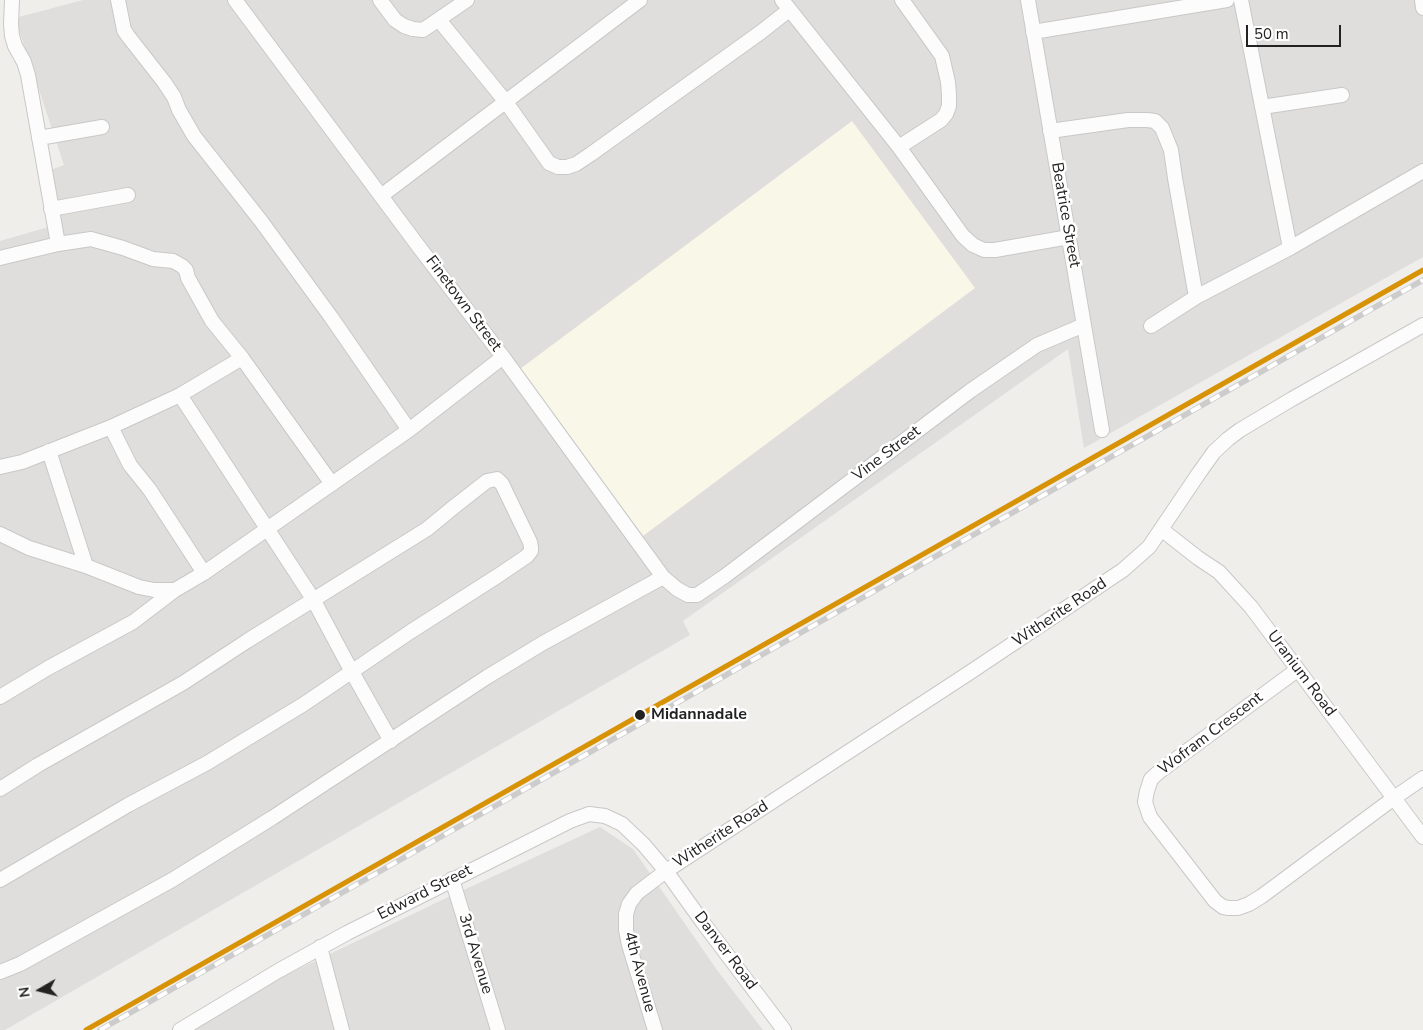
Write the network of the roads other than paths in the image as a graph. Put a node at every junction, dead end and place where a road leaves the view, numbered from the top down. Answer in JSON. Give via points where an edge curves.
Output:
{"nodes":[{"id":1,"x":12,"y":0,"type":"edge"},
{"id":2,"x":118,"y":0,"type":"edge"},
{"id":3,"x":380,"y":0,"type":"edge"},
{"id":4,"x":467,"y":0,"type":"edge"},
{"id":5,"x":640,"y":0,"type":"edge"},
{"id":6,"x":902,"y":0,"type":"edge"},
{"id":7,"x":1028,"y":0,"type":"edge"},
{"id":8,"x":1227,"y":0,"type":"edge"},
{"id":9,"x":1241,"y":0,"type":"edge"},
{"id":10,"x":1422,"y":0,"type":"edge"},
{"id":11,"x":236,"y":1,"type":"edge"},
{"id":12,"x":785,"y":5,"type":"edge"},
{"id":13,"x":1423,"y":8,"type":"edge"},
{"id":14,"x":439,"y":20,"type":"junction"},
{"id":15,"x":1033,"y":32,"type":"junction"},
{"id":16,"x":1342,"y":95,"type":"dead end"},
{"id":17,"x":506,"y":102,"type":"junction"},
{"id":18,"x":1262,"y":107,"type":"junction"},
{"id":19,"x":102,"y":127,"type":"dead end"},
{"id":20,"x":1050,"y":131,"type":"junction"},
{"id":21,"x":39,"y":138,"type":"junction"},
{"id":22,"x":899,"y":147,"type":"junction"},
{"id":23,"x":1423,"y":171,"type":"edge"},
{"id":24,"x":128,"y":195,"type":"dead end"},
{"id":25,"x":382,"y":196,"type":"junction"},
{"id":26,"x":51,"y":209,"type":"junction"},
{"id":27,"x":1069,"y":237,"type":"junction"},
{"id":28,"x":58,"y":244,"type":"junction"},
{"id":29,"x":1290,"y":248,"type":"junction"},
{"id":30,"x":0,"y":258,"type":"edge"},
{"id":31,"x":1196,"y":297,"type":"junction"},
{"id":32,"x":1084,"y":325,"type":"junction"},
{"id":33,"x":1423,"y":325,"type":"edge"},
{"id":34,"x":1151,"y":326,"type":"dead end"},
{"id":35,"x":503,"y":357,"type":"junction"},
{"id":36,"x":242,"y":358,"type":"junction"},
{"id":37,"x":180,"y":395,"type":"junction"},
{"id":38,"x":110,"y":427,"type":"junction"},
{"id":39,"x":409,"y":430,"type":"junction"},
{"id":40,"x":1102,"y":430,"type":"dead end"},
{"id":41,"x":49,"y":451,"type":"junction"},
{"id":42,"x":0,"y":467,"type":"edge"},
{"id":43,"x":332,"y":484,"type":"junction"},
{"id":44,"x":266,"y":528,"type":"junction"},
{"id":45,"x":1161,"y":529,"type":"junction"},
{"id":46,"x":0,"y":534,"type":"edge"},
{"id":47,"x":86,"y":566,"type":"junction"},
{"id":48,"x":204,"y":573,"type":"junction"},
{"id":49,"x":663,"y":577,"type":"junction"},
{"id":50,"x":176,"y":590,"type":"junction"},
{"id":51,"x":697,"y":595,"type":"joint"},
{"id":52,"x":313,"y":599,"type":"junction"},
{"id":53,"x":1297,"y":670,"type":"junction"},
{"id":54,"x":352,"y":672,"type":"junction"},
{"id":55,"x":0,"y":697,"type":"edge"},
{"id":56,"x":391,"y":740,"type":"junction"},
{"id":57,"x":1423,"y":778,"type":"edge"},
{"id":58,"x":0,"y":789,"type":"edge"},
{"id":59,"x":1394,"y":798,"type":"junction"},
{"id":60,"x":1423,"y":837,"type":"edge"},
{"id":61,"x":666,"y":871,"type":"junction"},
{"id":62,"x":452,"y":879,"type":"junction"},
{"id":63,"x":0,"y":880,"type":"edge"},
{"id":64,"x":320,"y":947,"type":"junction"},
{"id":65,"x":0,"y":972,"type":"edge"},
{"id":66,"x":180,"y":1030,"type":"edge"},
{"id":67,"x":342,"y":1030,"type":"edge"},
{"id":68,"x":498,"y":1030,"type":"edge"},
{"id":69,"x":655,"y":1030,"type":"edge"},
{"id":70,"x":784,"y":1030,"type":"edge"}],
"edges":[{"from":1,"to":21,"type":"street","via":[[12,36],[28,76]]},
{"from":2,"to":39,"type":"street","via":[[124,30],[164,82],[194,136],[331,317]]},
{"from":3,"to":14,"type":"street","via":[[395,20],[404,26],[422,30]]},
{"from":4,"to":14,"type":"street"},
{"from":5,"to":17,"type":"street"},
{"from":6,"to":22,"type":"street","via":[[942,56],[949,106],[941,120]]},
{"from":7,"to":15,"type":"street","name":"Beatrice Street"},
{"from":8,"to":15,"type":"street"},
{"from":9,"to":18,"type":"street"},
{"from":10,"to":13,"type":"street"},
{"from":11,"to":25,"type":"street","name":"Finetown Street"},
{"from":12,"to":17,"type":"street","via":[[761,32],[576,164],[558,167],[549,163]]},
{"from":12,"to":22,"type":"street"},
{"from":14,"to":17,"type":"street"},
{"from":15,"to":20,"type":"street","name":"Beatrice Street"},
{"from":16,"to":18,"type":"street"},
{"from":17,"to":25,"type":"street"},
{"from":18,"to":29,"type":"street"},
{"from":19,"to":21,"type":"street"},
{"from":20,"to":27,"type":"street","name":"Beatrice Street"},
{"from":20,"to":31,"type":"street","via":[[1128,120],[1155,121],[1162,128],[1171,150]]},
{"from":21,"to":26,"type":"street"},
{"from":22,"to":27,"type":"street","via":[[963,236],[973,245],[995,250]]},
{"from":23,"to":29,"type":"street"},
{"from":24,"to":26,"type":"street"},
{"from":25,"to":35,"type":"street","name":"Finetown Street"},
{"from":26,"to":28,"type":"street"},
{"from":27,"to":32,"type":"street","name":"Beatrice Street"},
{"from":28,"to":30,"type":"street"},
{"from":28,"to":36,"type":"street","via":[[96,240],[182,266],[212,322]]},
{"from":29,"to":31,"type":"street"},
{"from":31,"to":34,"type":"street"},
{"from":32,"to":40,"type":"street","name":"Beatrice Street"},
{"from":32,"to":51,"type":"street","name":"Vine Street","via":[[1037,344]]},
{"from":33,"to":45,"type":"street","name":"Witherite Road","via":[[1240,430],[1214,452]]},
{"from":35,"to":39,"type":"street"},
{"from":35,"to":49,"type":"street","name":"Finetown Street"},
{"from":36,"to":37,"type":"street"},
{"from":36,"to":43,"type":"street"},
{"from":37,"to":38,"type":"street"},
{"from":37,"to":44,"type":"street"},
{"from":38,"to":41,"type":"street"},
{"from":38,"to":48,"type":"street","via":[[130,465]]},
{"from":39,"to":43,"type":"street"},
{"from":41,"to":42,"type":"street"},
{"from":41,"to":47,"type":"street"},
{"from":43,"to":44,"type":"street"},
{"from":44,"to":48,"type":"street"},
{"from":44,"to":52,"type":"street"},
{"from":45,"to":53,"type":"street","name":"Uranium Road","via":[[1219,572],[1251,607]]},
{"from":45,"to":61,"type":"street","name":"Witherite Road","via":[[1148,547],[1123,570]]},
{"from":46,"to":47,"type":"street","via":[[29,548]]},
{"from":47,"to":50,"type":"street","via":[[139,587]]},
{"from":48,"to":50,"type":"street"},
{"from":49,"to":51,"type":"street","name":"Finetown Street","via":[[682,592]]},
{"from":49,"to":56,"type":"street","via":[[543,642]]},
{"from":50,"to":55,"type":"street","via":[[133,622]]},
{"from":52,"to":54,"type":"street"},
{"from":52,"to":54,"type":"street","via":[[428,529],[487,481],[497,479],[502,484],[530,542],[531,551]]},
{"from":52,"to":58,"type":"street","via":[[183,682]]},
{"from":53,"to":59,"type":"street","name":"Uranium Road"},
{"from":53,"to":59,"type":"street","name":"Wofram Crescent","via":[[1152,778],[1145,802],[1150,817],[1178,854],[1215,901],[1223,907],[1238,908],[1262,896]]},
{"from":54,"to":56,"type":"street"},
{"from":54,"to":63,"type":"street","via":[[207,763]]},
{"from":56,"to":65,"type":"street","via":[[172,880]]},
{"from":57,"to":59,"type":"street","name":"Wofram Crescent"},
{"from":59,"to":60,"type":"street","name":"Uranium Road"},
{"from":61,"to":62,"type":"street","name":"Edward Street","via":[[622,824],[605,816],[589,814],[570,820]]},
{"from":61,"to":69,"type":"street","name":"4th Avenue","via":[[637,892],[629,904],[626,921],[629,945]]},
{"from":61,"to":70,"type":"street","name":"Danver Road"},
{"from":62,"to":64,"type":"street","name":"Edward Street"},
{"from":62,"to":68,"type":"street","name":"3rd Avenue"},
{"from":64,"to":66,"type":"street","name":"Edward Street"},
{"from":64,"to":67,"type":"street"}]}
